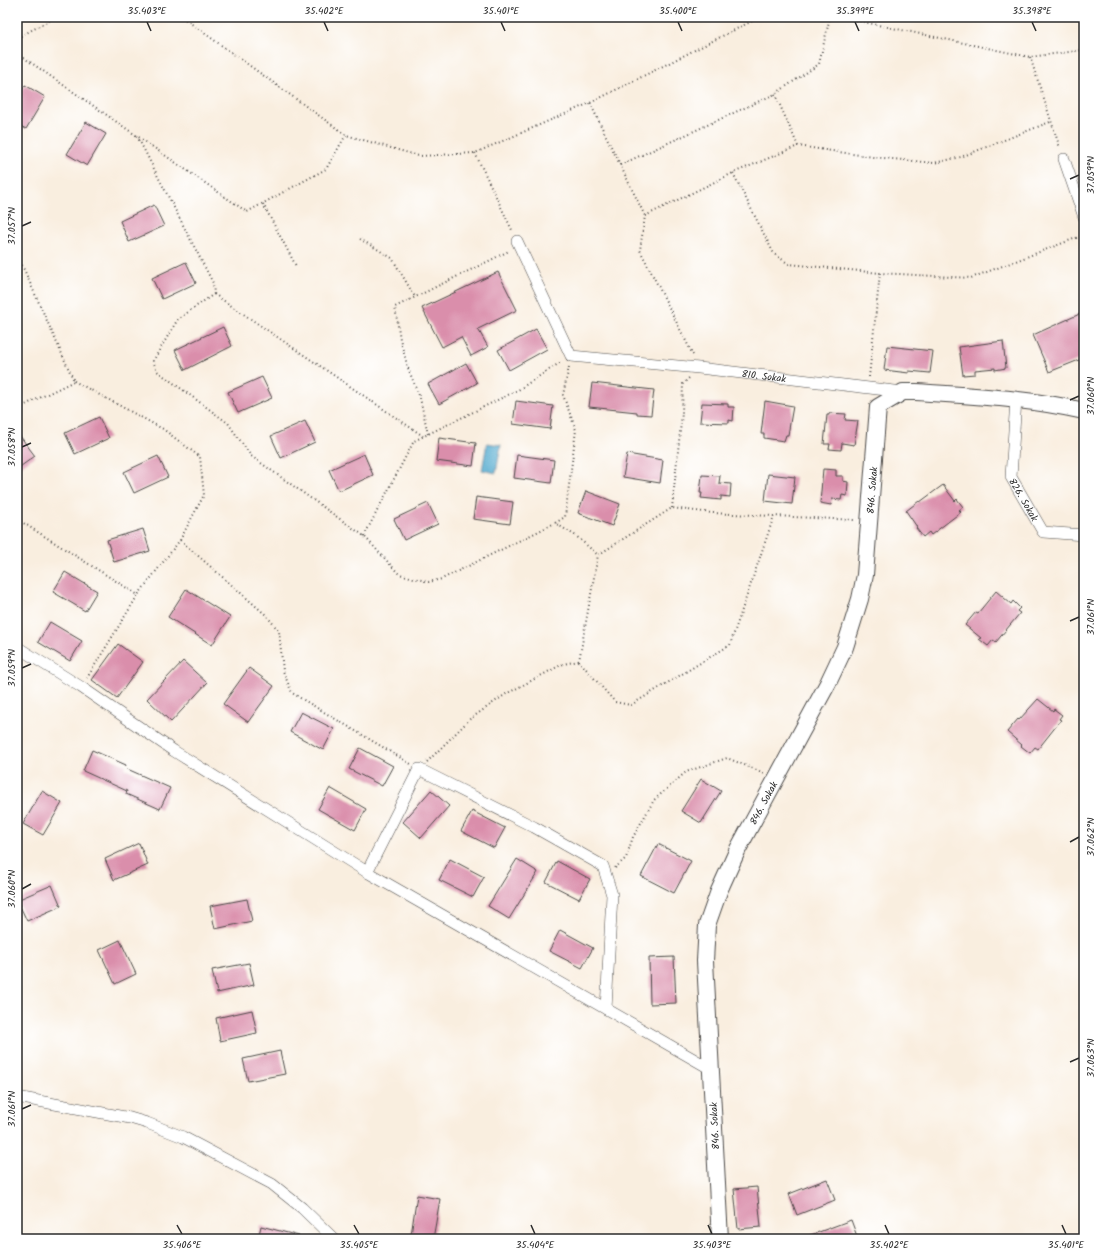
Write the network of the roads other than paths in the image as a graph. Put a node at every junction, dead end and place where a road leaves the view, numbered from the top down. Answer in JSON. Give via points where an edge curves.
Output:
{"nodes":[{"id":1,"x":1064,"y":159,"type":"road end"},
{"id":2,"x":1084,"y":217,"type":"edge"},
{"id":3,"x":518,"y":243,"type":"road end"},
{"id":4,"x":903,"y":392,"type":"junction"},
{"id":5,"x":1016,"y":399,"type":"junction"},
{"id":6,"x":1084,"y":411,"type":"edge"},
{"id":7,"x":1084,"y":535,"type":"edge"},
{"id":8,"x":17,"y":647,"type":"edge"},
{"id":9,"x":367,"y":872,"type":"junction"},
{"id":10,"x":606,"y":1009,"type":"junction"},
{"id":11,"x":711,"y":1069,"type":"junction"},
{"id":12,"x":17,"y":1097,"type":"edge"},
{"id":13,"x":334,"y":1239,"type":"edge"},
{"id":14,"x":720,"y":1239,"type":"edge"}],
"edges":[{"from":1,"to":2,"type":"street"},
{"from":3,"to":4,"type":"street","name":"810. Sokak","via":[[571,356]]},
{"from":4,"to":5,"type":"street","name":"810. Sokak"},
{"from":4,"to":11,"type":"street","name":"846. Sokak","via":[[878,407],[865,575],[845,647],[738,849],[707,926],[705,961]]},
{"from":5,"to":6,"type":"street","name":"810. Sokak"},
{"from":5,"to":7,"type":"street","name":"826. Sokak","via":[[1011,477],[1043,532]]},
{"from":8,"to":9,"type":"street","via":[[174,751]]},
{"from":9,"to":10,"type":"street"},
{"from":9,"to":10,"type":"street","via":[[419,769],[603,866],[612,895]]},
{"from":10,"to":11,"type":"street"},
{"from":11,"to":14,"type":"street","name":"846. Sokak"},
{"from":12,"to":13,"type":"street","via":[[130,1118],[183,1137],[272,1184]]}]}
